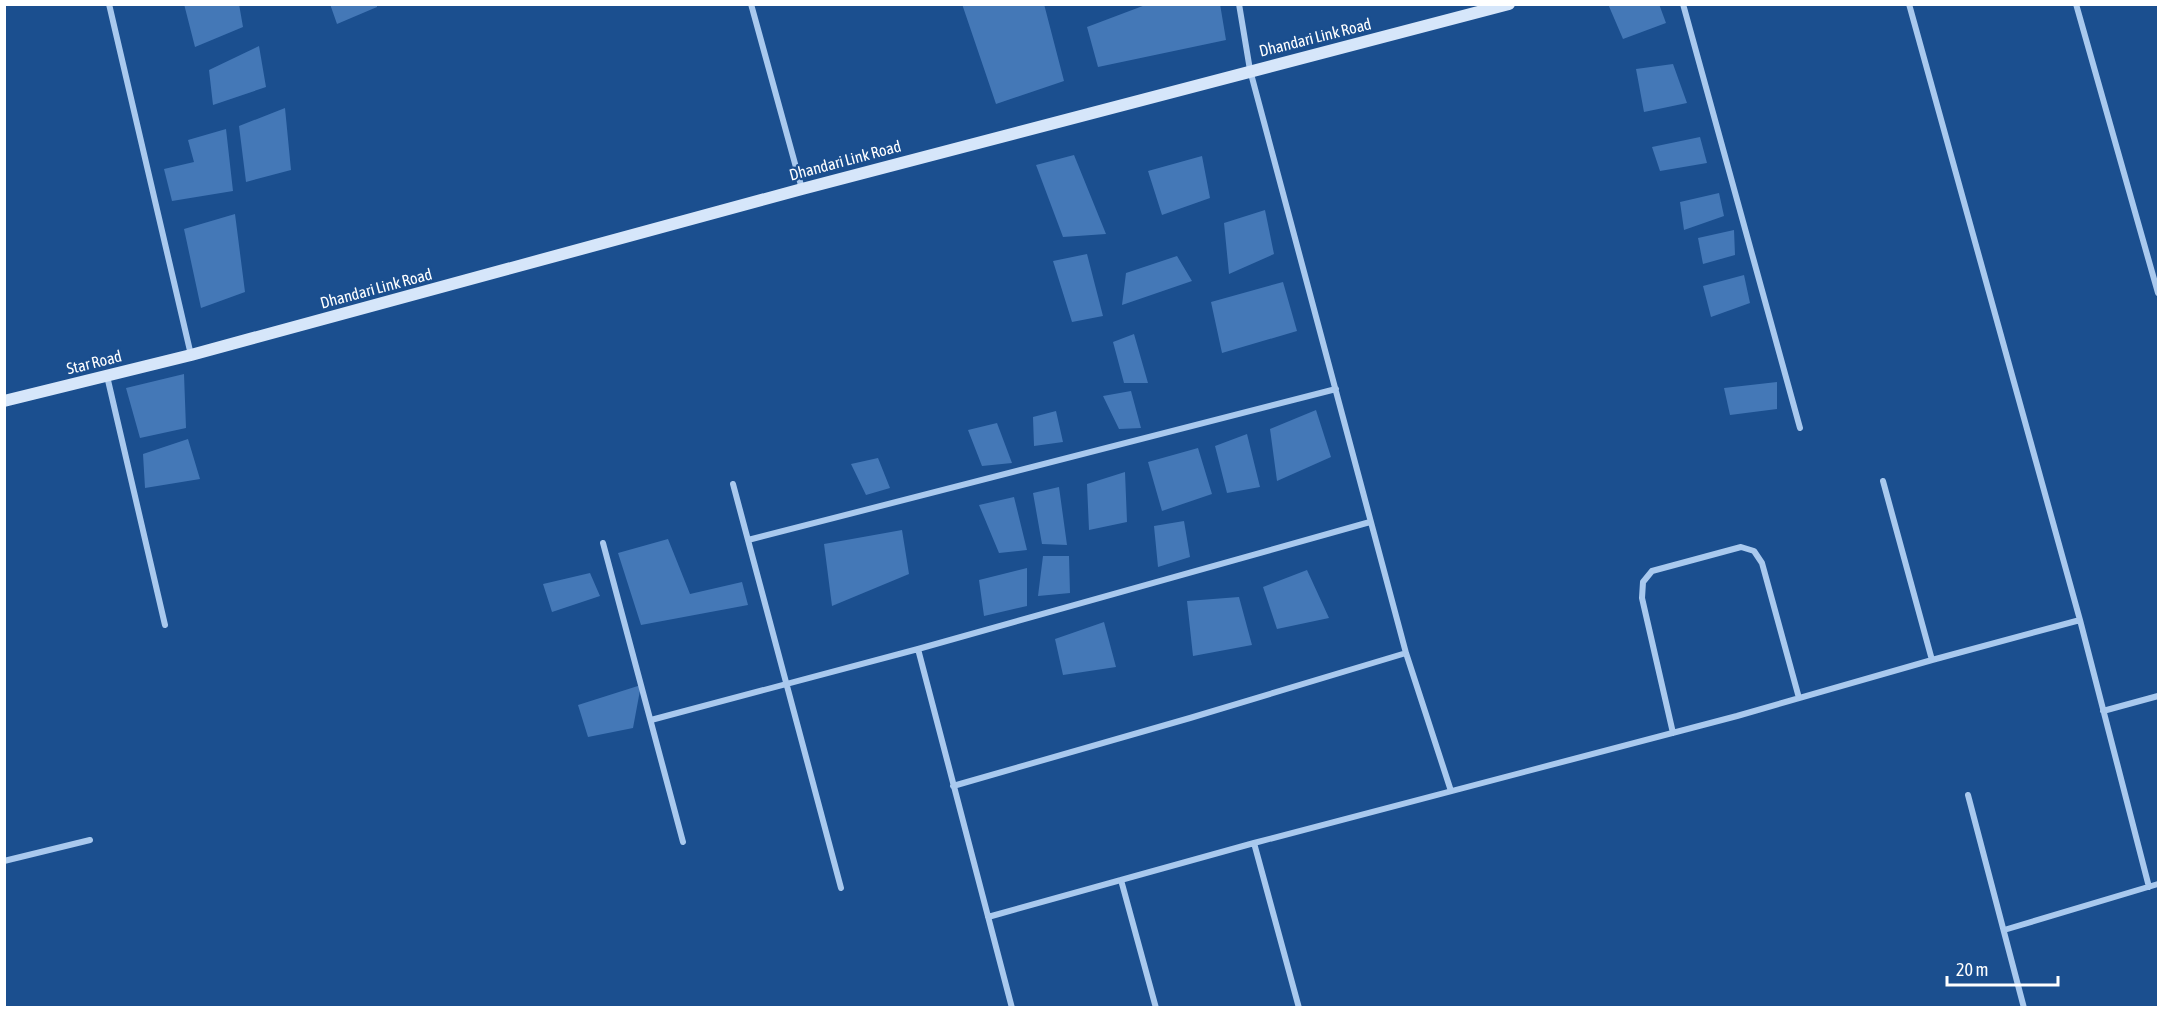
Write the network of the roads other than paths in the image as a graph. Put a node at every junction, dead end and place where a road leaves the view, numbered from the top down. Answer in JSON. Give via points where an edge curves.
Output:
{"nodes":[{"id":1,"x":109,"y":4,"type":"edge"},
{"id":2,"x":751,"y":4,"type":"edge"},
{"id":3,"x":1239,"y":4,"type":"edge"},
{"id":4,"x":1509,"y":4,"type":"edge"},
{"id":5,"x":1683,"y":4,"type":"edge"},
{"id":6,"x":1909,"y":4,"type":"edge"},
{"id":7,"x":2076,"y":4,"type":"edge"},
{"id":8,"x":1250,"y":70,"type":"junction"},
{"id":9,"x":802,"y":189,"type":"junction"},
{"id":10,"x":2158,"y":292,"type":"edge"},
{"id":11,"x":191,"y":356,"type":"junction"},
{"id":12,"x":107,"y":376,"type":"junction"},
{"id":13,"x":1336,"y":389,"type":"junction"},
{"id":14,"x":4,"y":402,"type":"edge"},
{"id":15,"x":1800,"y":428,"type":"dead end"},
{"id":16,"x":1883,"y":481,"type":"dead end"},
{"id":17,"x":733,"y":484,"type":"dead end"},
{"id":18,"x":1370,"y":522,"type":"junction"},
{"id":19,"x":748,"y":540,"type":"junction"},
{"id":20,"x":603,"y":543,"type":"dead end"},
{"id":21,"x":2080,"y":620,"type":"junction"},
{"id":22,"x":165,"y":625,"type":"dead end"},
{"id":23,"x":918,"y":649,"type":"junction"},
{"id":24,"x":1406,"y":653,"type":"junction"},
{"id":25,"x":1932,"y":660,"type":"junction"},
{"id":26,"x":786,"y":685,"type":"junction"},
{"id":27,"x":2158,"y":696,"type":"edge"},
{"id":28,"x":1799,"y":698,"type":"junction"},
{"id":29,"x":2103,"y":711,"type":"junction"},
{"id":30,"x":651,"y":720,"type":"junction"},
{"id":31,"x":1673,"y":733,"type":"junction"},
{"id":32,"x":953,"y":786,"type":"junction"},
{"id":33,"x":1451,"y":791,"type":"junction"},
{"id":34,"x":1968,"y":795,"type":"dead end"},
{"id":35,"x":90,"y":840,"type":"dead end"},
{"id":36,"x":683,"y":842,"type":"dead end"},
{"id":37,"x":1254,"y":843,"type":"junction"},
{"id":38,"x":4,"y":861,"type":"edge"},
{"id":39,"x":1121,"y":880,"type":"junction"},
{"id":40,"x":2158,"y":884,"type":"edge"},
{"id":41,"x":2149,"y":887,"type":"junction"},
{"id":42,"x":841,"y":888,"type":"dead end"},
{"id":43,"x":988,"y":917,"type":"junction"},
{"id":44,"x":2004,"y":930,"type":"junction"},
{"id":45,"x":1012,"y":1008,"type":"edge"},
{"id":46,"x":1156,"y":1008,"type":"edge"},
{"id":47,"x":1299,"y":1008,"type":"edge"},
{"id":48,"x":2024,"y":1008,"type":"edge"}],
"edges":[{"from":1,"to":11,"type":"street"},
{"from":2,"to":9,"type":"street"},
{"from":3,"to":8,"type":"street"},
{"from":4,"to":8,"type":"street","name":"Dhandari Link Road"},
{"from":5,"to":15,"type":"street"},
{"from":6,"to":21,"type":"street"},
{"from":7,"to":10,"type":"street"},
{"from":8,"to":9,"type":"street","name":"Dhandari Link Road"},
{"from":8,"to":13,"type":"street"},
{"from":9,"to":11,"type":"street","name":"Dhandari Link Road"},
{"from":11,"to":12,"type":"street","name":"Star Road"},
{"from":12,"to":14,"type":"street","name":"Star Road"},
{"from":12,"to":22,"type":"street"},
{"from":13,"to":18,"type":"street"},
{"from":13,"to":19,"type":"street"},
{"from":16,"to":25,"type":"street"},
{"from":17,"to":19,"type":"street"},
{"from":18,"to":23,"type":"street"},
{"from":18,"to":24,"type":"street"},
{"from":19,"to":26,"type":"street"},
{"from":20,"to":30,"type":"street"},
{"from":21,"to":25,"type":"street"},
{"from":21,"to":29,"type":"street"},
{"from":23,"to":26,"type":"street"},
{"from":23,"to":32,"type":"street"},
{"from":24,"to":32,"type":"street"},
{"from":24,"to":33,"type":"street"},
{"from":25,"to":28,"type":"street"},
{"from":26,"to":30,"type":"street"},
{"from":26,"to":42,"type":"street"},
{"from":27,"to":29,"type":"street"},
{"from":28,"to":31,"type":"street"},
{"from":28,"to":31,"type":"street","via":[[1762,563],[1754,551],[1742,547],[1652,571],[1643,582],[1642,598]]},
{"from":29,"to":41,"type":"street"},
{"from":30,"to":36,"type":"street"},
{"from":31,"to":33,"type":"street"},
{"from":32,"to":43,"type":"street"},
{"from":33,"to":37,"type":"street"},
{"from":34,"to":44,"type":"street"},
{"from":35,"to":38,"type":"street"},
{"from":37,"to":39,"type":"street"},
{"from":37,"to":47,"type":"street"},
{"from":39,"to":43,"type":"street"},
{"from":39,"to":46,"type":"street"},
{"from":40,"to":41,"type":"street"},
{"from":41,"to":44,"type":"street"},
{"from":43,"to":45,"type":"street"},
{"from":44,"to":48,"type":"street"}]}
